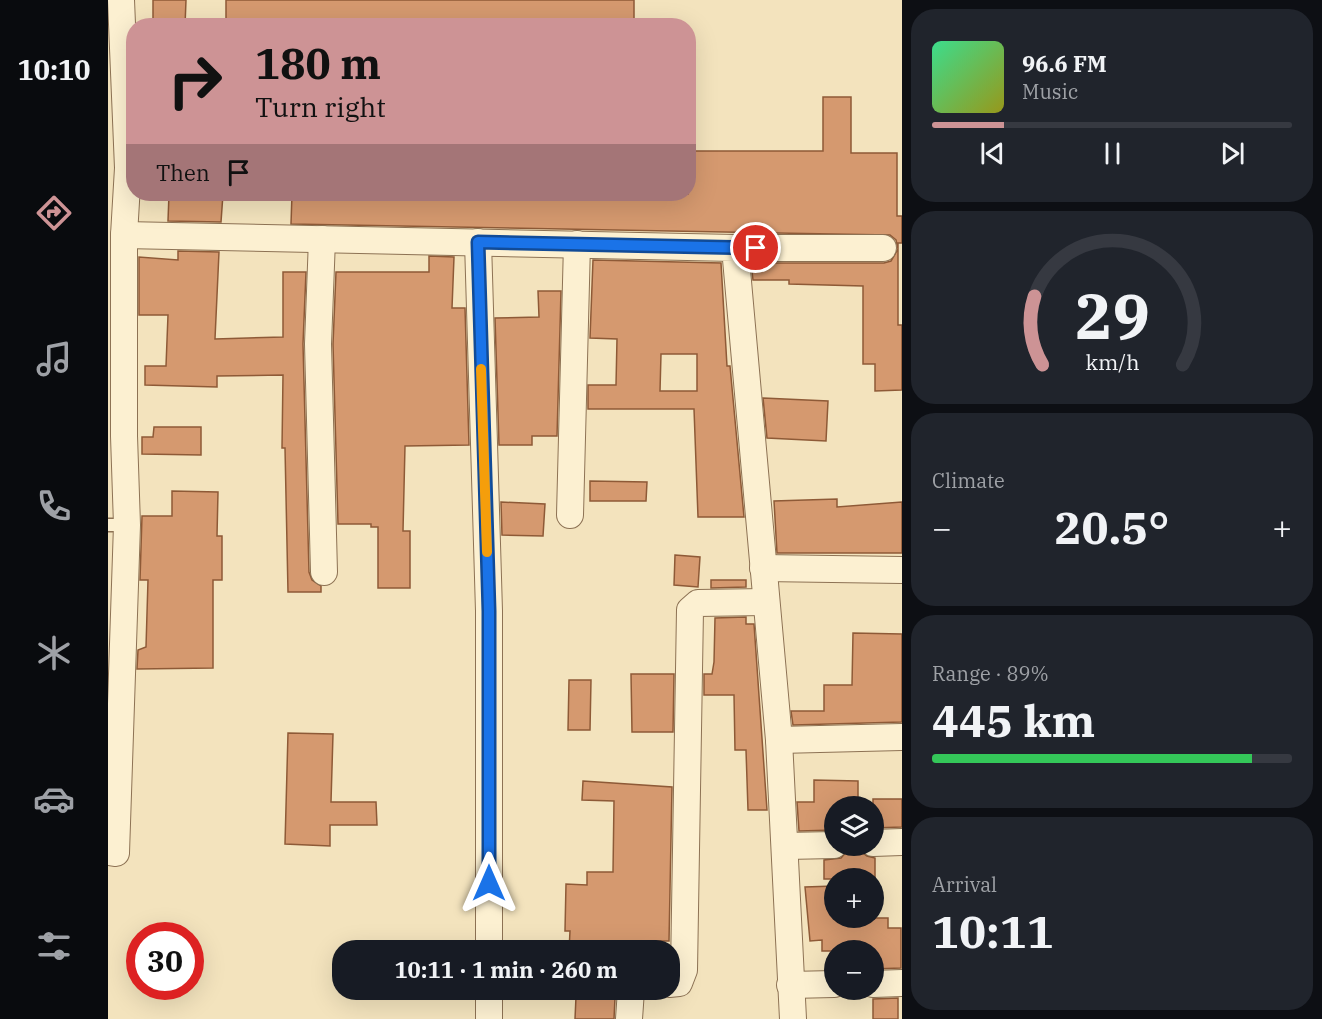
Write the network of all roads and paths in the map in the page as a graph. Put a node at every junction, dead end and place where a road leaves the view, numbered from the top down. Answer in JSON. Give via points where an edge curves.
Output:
{"nodes":[{"id":1,"x":121,"y":0,"type":"edge"},
{"id":2,"x":118,"y":168,"type":"edge"},
{"id":3,"x":124,"y":235,"type":"junction"},
{"id":4,"x":322,"y":239,"type":"junction"},
{"id":5,"x":478,"y":242,"type":"junction"},
{"id":6,"x":577,"y":244,"type":"junction"},
{"id":7,"x":735,"y":248,"type":"junction"},
{"id":8,"x":883,"y":248,"type":"dead end"},
{"id":9,"x":116,"y":307,"type":"edge"},
{"id":10,"x":570,"y":515,"type":"dead end"},
{"id":11,"x":118,"y":525,"type":"edge"},
{"id":12,"x":763,"y":568,"type":"junction"},
{"id":13,"x":902,"y":570,"type":"edge"},
{"id":14,"x":324,"y":572,"type":"dead end"},
{"id":15,"x":766,"y":602,"type":"junction"},
{"id":16,"x":902,"y":737,"type":"edge"},
{"id":17,"x":779,"y":740,"type":"junction"},
{"id":18,"x":902,"y":842,"type":"edge"},
{"id":19,"x":884,"y":843,"type":"edge"},
{"id":20,"x":824,"y":844,"type":"edge"},
{"id":21,"x":786,"y":846,"type":"junction"},
{"id":22,"x":108,"y":852,"type":"edge"},
{"id":23,"x":489,"y":940,"type":"edge"},
{"id":24,"x":680,"y":980,"type":"edge"},
{"id":25,"x":902,"y":983,"type":"edge"},
{"id":26,"x":824,"y":984,"type":"edge"},
{"id":27,"x":884,"y":984,"type":"edge"},
{"id":28,"x":790,"y":985,"type":"junction"},
{"id":29,"x":489,"y":1000,"type":"edge"},
{"id":30,"x":630,"y":1000,"type":"edge"},
{"id":31,"x":489,"y":1019,"type":"edge"},
{"id":32,"x":629,"y":1019,"type":"edge"},
{"id":33,"x":793,"y":1019,"type":"edge"}],
"edges":[{"from":1,"to":2,"type":"street"},
{"from":2,"to":3,"type":"street"},
{"from":3,"to":4,"type":"street"},
{"from":3,"to":9,"type":"street"},
{"from":4,"to":5,"type":"street"},
{"from":4,"to":14,"type":"street","via":[[318,344]]},
{"from":5,"to":6,"type":"street"},
{"from":5,"to":23,"type":"street","via":[[489,611]]},
{"from":6,"to":7,"type":"street"},
{"from":6,"to":10,"type":"street"},
{"from":7,"to":8,"type":"street"},
{"from":7,"to":12,"type":"street"},
{"from":9,"to":11,"type":"street"},
{"from":11,"to":22,"type":"street","via":[[116,852]]},
{"from":12,"to":13,"type":"street"},
{"from":12,"to":15,"type":"street"},
{"from":15,"to":17,"type":"street"},
{"from":15,"to":24,"type":"street","via":[[698,603],[690,610],[684,970]]},
{"from":16,"to":17,"type":"street"},
{"from":17,"to":21,"type":"street"},
{"from":18,"to":19,"type":"street"},
{"from":20,"to":21,"type":"street"},
{"from":21,"to":28,"type":"street"},
{"from":25,"to":27,"type":"street"},
{"from":26,"to":28,"type":"street"},
{"from":28,"to":33,"type":"street"},
{"from":29,"to":31,"type":"street"},
{"from":30,"to":32,"type":"street"}]}
